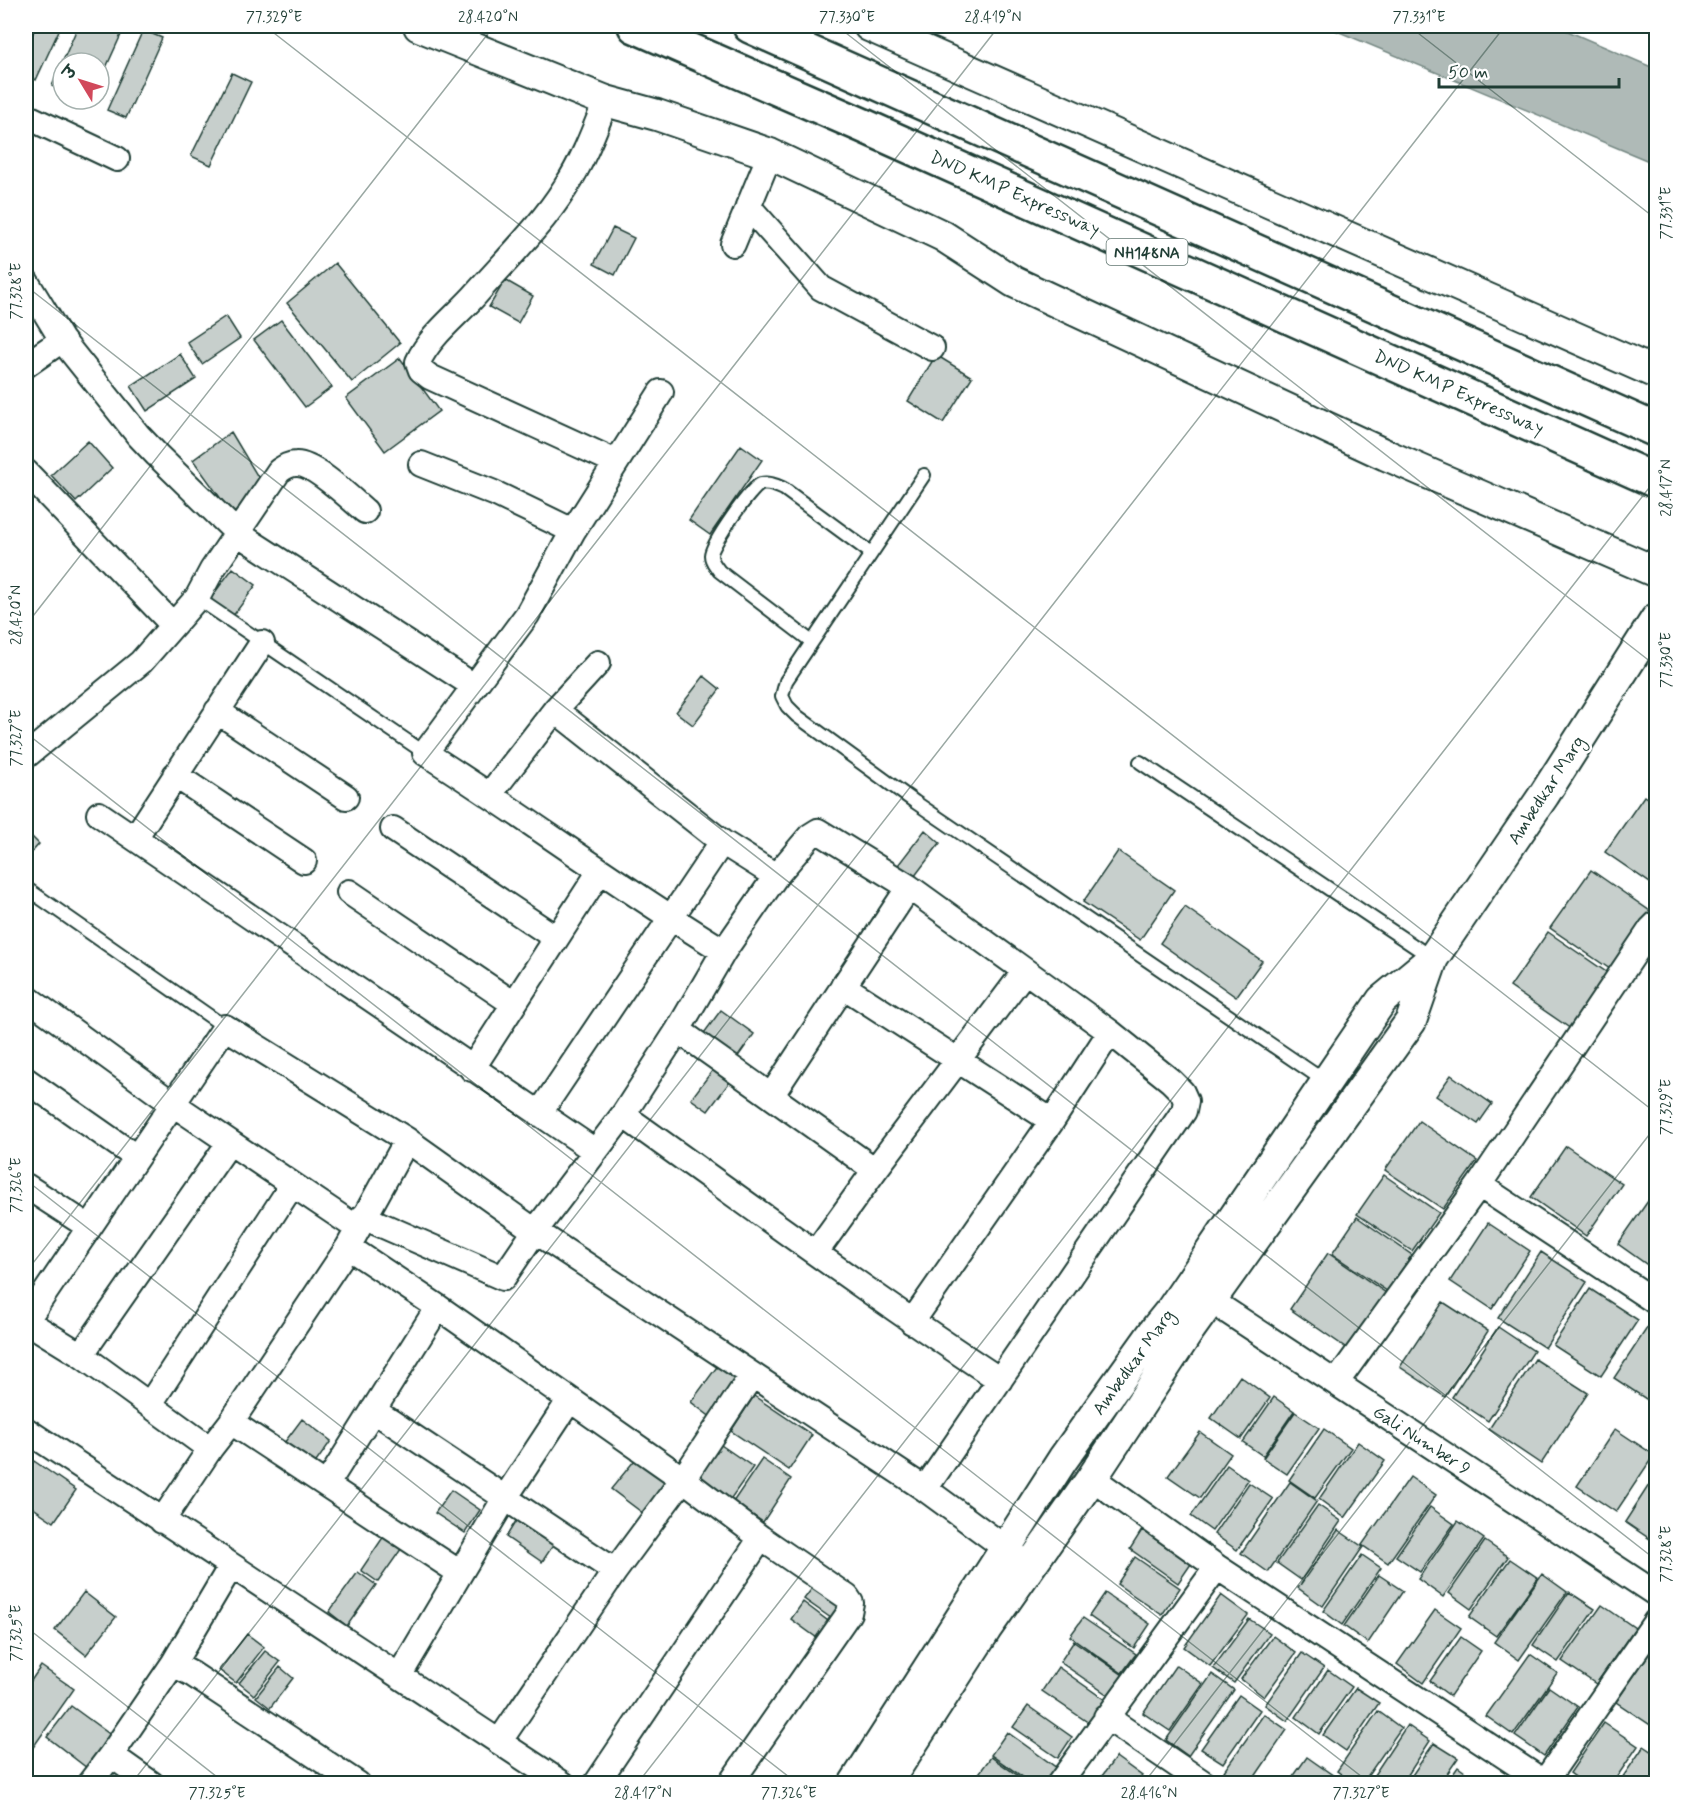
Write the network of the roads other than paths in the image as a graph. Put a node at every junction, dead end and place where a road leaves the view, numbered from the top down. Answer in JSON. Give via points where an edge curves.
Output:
{"nodes":[{"id":1,"x":418,"y":26,"type":"edge"},
{"id":2,"x":635,"y":26,"type":"edge"},
{"id":3,"x":750,"y":26,"type":"edge"},
{"id":4,"x":869,"y":26,"type":"edge"},
{"id":5,"x":606,"y":101,"type":"junction"},
{"id":6,"x":26,"y":116,"type":"edge"},
{"id":7,"x":770,"y":154,"type":"junction"},
{"id":8,"x":117,"y":159,"type":"dead end"},
{"id":9,"x":748,"y":206,"type":"junction"},
{"id":10,"x":733,"y":244,"type":"dead end"},
{"id":11,"x":26,"y":281,"type":"edge"},
{"id":12,"x":62,"y":340,"type":"junction"},
{"id":13,"x":932,"y":348,"type":"dead end"},
{"id":14,"x":26,"y":365,"type":"edge"},
{"id":15,"x":1656,"y":373,"type":"edge"},
{"id":16,"x":661,"y":392,"type":"dead end"},
{"id":17,"x":1656,"y":430,"type":"edge"},
{"id":18,"x":616,"y":462,"type":"junction"},
{"id":19,"x":421,"y":464,"type":"dead end"},
{"id":20,"x":26,"y":472,"type":"edge"},
{"id":21,"x":924,"y":475,"type":"dead end"},
{"id":22,"x":1656,"y":481,"type":"edge"},
{"id":23,"x":365,"y":511,"type":"dead end"},
{"id":24,"x":573,"y":531,"type":"junction"},
{"id":25,"x":237,"y":532,"type":"junction"},
{"id":26,"x":871,"y":554,"type":"junction"},
{"id":27,"x":1656,"y":572,"type":"edge"},
{"id":28,"x":197,"y":598,"type":"junction"},
{"id":29,"x":1656,"y":619,"type":"edge"},
{"id":30,"x":173,"y":625,"type":"junction"},
{"id":31,"x":812,"y":642,"type":"junction"},
{"id":32,"x":262,"y":644,"type":"junction"},
{"id":33,"x":598,"y":663,"type":"dead end"},
{"id":34,"x":474,"y":686,"type":"junction"},
{"id":35,"x":555,"y":710,"type":"junction"},
{"id":36,"x":218,"y":711,"type":"junction"},
{"id":37,"x":425,"y":753,"type":"junction"},
{"id":38,"x":26,"y":756,"type":"edge"},
{"id":39,"x":1140,"y":762,"type":"dead end"},
{"id":40,"x":176,"y":775,"type":"junction"},
{"id":41,"x":490,"y":794,"type":"junction"},
{"id":42,"x":346,"y":797,"type":"dead end"},
{"id":43,"x":99,"y":814,"type":"dead end"},
{"id":44,"x":393,"y":829,"type":"dead end"},
{"id":45,"x":135,"y":838,"type":"junction"},
{"id":46,"x":722,"y":842,"type":"junction"},
{"id":47,"x":304,"y":861,"type":"dead end"},
{"id":48,"x":600,"y":871,"type":"junction"},
{"id":49,"x":776,"y":876,"type":"junction"},
{"id":50,"x":909,"y":887,"type":"junction"},
{"id":51,"x":26,"y":888,"type":"edge"},
{"id":52,"x":349,"y":892,"type":"dead end"},
{"id":53,"x":671,"y":919,"type":"junction"},
{"id":54,"x":1656,"y":924,"type":"edge"},
{"id":55,"x":556,"y":938,"type":"junction"},
{"id":56,"x":724,"y":951,"type":"junction"},
{"id":57,"x":1433,"y":958,"type":"junction"},
{"id":58,"x":1025,"y":971,"type":"junction"},
{"id":59,"x":843,"y":986,"type":"junction"},
{"id":60,"x":26,"y":997,"type":"edge"},
{"id":61,"x":514,"y":1004,"type":"junction"},
{"id":62,"x":225,"y":1027,"type":"junction"},
{"id":63,"x":678,"y":1030,"type":"junction"},
{"id":64,"x":1110,"y":1032,"type":"junction"},
{"id":65,"x":959,"y":1061,"type":"junction"},
{"id":66,"x":472,"y":1069,"type":"junction"},
{"id":67,"x":26,"y":1080,"type":"edge"},
{"id":68,"x":1326,"y":1082,"type":"junction"},
{"id":69,"x":771,"y":1096,"type":"junction"},
{"id":70,"x":172,"y":1104,"type":"junction"},
{"id":71,"x":539,"y":1114,"type":"junction"},
{"id":72,"x":623,"y":1115,"type":"junction"},
{"id":73,"x":1052,"y":1121,"type":"junction"},
{"id":74,"x":407,"y":1140,"type":"junction"},
{"id":75,"x":229,"y":1143,"type":"junction"},
{"id":76,"x":595,"y":1151,"type":"junction"},
{"id":77,"x":136,"y":1157,"type":"junction"},
{"id":78,"x":876,"y":1170,"type":"junction"},
{"id":79,"x":292,"y":1185,"type":"junction"},
{"id":80,"x":1479,"y":1185,"type":"junction"},
{"id":81,"x":26,"y":1186,"type":"edge"},
{"id":82,"x":89,"y":1227,"type":"junction"},
{"id":83,"x":356,"y":1231,"type":"junction"},
{"id":84,"x":535,"y":1231,"type":"junction"},
{"id":85,"x":816,"y":1252,"type":"junction"},
{"id":86,"x":1199,"y":1293,"type":"junction"},
{"id":87,"x":1656,"y":1302,"type":"edge"},
{"id":88,"x":438,"y":1307,"type":"junction"},
{"id":89,"x":26,"y":1321,"type":"edge"},
{"id":90,"x":912,"y":1322,"type":"junction"},
{"id":91,"x":81,"y":1355,"type":"junction"},
{"id":92,"x":752,"y":1375,"type":"junction"},
{"id":93,"x":1000,"y":1380,"type":"junction"},
{"id":94,"x":1336,"y":1383,"type":"junction"},
{"id":95,"x":569,"y":1401,"type":"junction"},
{"id":96,"x":150,"y":1404,"type":"junction"},
{"id":97,"x":373,"y":1410,"type":"junction"},
{"id":98,"x":231,"y":1422,"type":"junction"},
{"id":99,"x":26,"y":1430,"type":"edge"},
{"id":100,"x":210,"y":1449,"type":"junction"},
{"id":101,"x":1092,"y":1478,"type":"junction"},
{"id":102,"x":682,"y":1479,"type":"junction"},
{"id":103,"x":327,"y":1484,"type":"junction"},
{"id":104,"x":925,"y":1489,"type":"junction"},
{"id":105,"x":505,"y":1498,"type":"junction"},
{"id":106,"x":162,"y":1521,"type":"junction"},
{"id":107,"x":760,"y":1538,"type":"junction"},
{"id":108,"x":1006,"y":1547,"type":"junction"},
{"id":109,"x":231,"y":1566,"type":"junction"},
{"id":110,"x":1029,"y":1566,"type":"junction"},
{"id":111,"x":1217,"y":1567,"type":"junction"},
{"id":112,"x":615,"y":1571,"type":"junction"},
{"id":113,"x":460,"y":1573,"type":"junction"},
{"id":114,"x":1656,"y":1594,"type":"edge"},
{"id":115,"x":1656,"y":1622,"type":"edge"},
{"id":116,"x":173,"y":1664,"type":"junction"},
{"id":117,"x":399,"y":1676,"type":"junction"},
{"id":118,"x":1106,"y":1717,"type":"junction"},
{"id":119,"x":500,"y":1742,"type":"junction"},
{"id":120,"x":111,"y":1755,"type":"junction"},
{"id":121,"x":1545,"y":1783,"type":"edge"},
{"id":122,"x":89,"y":1784,"type":"edge"},
{"id":123,"x":152,"y":1784,"type":"edge"},
{"id":124,"x":358,"y":1784,"type":"edge"},
{"id":125,"x":563,"y":1784,"type":"edge"},
{"id":126,"x":596,"y":1784,"type":"edge"},
{"id":127,"x":730,"y":1784,"type":"edge"},
{"id":128,"x":854,"y":1784,"type":"edge"},
{"id":129,"x":886,"y":1784,"type":"edge"},
{"id":130,"x":1059,"y":1784,"type":"edge"},
{"id":131,"x":1205,"y":1784,"type":"edge"}],
"edges":[{"from":1,"to":5,"type":"street"},
{"from":2,"to":22,"type":"highway","name":"DND KMP Expressway","number":"NH148NA"},
{"from":3,"to":17,"type":"highway","number":"NH148NA"},
{"from":4,"to":15,"type":"street"},
{"from":5,"to":7,"type":"street"},
{"from":5,"to":18,"type":"street","via":[[586,152],[565,188],[544,217],[436,336],[418,362],[430,377]]},
{"from":6,"to":8,"type":"street"},
{"from":7,"to":9,"type":"street"},
{"from":7,"to":27,"type":"street","via":[[943,236],[1014,282],[1386,455]]},
{"from":9,"to":10,"type":"street"},
{"from":9,"to":13,"type":"street","via":[[820,288]]},
{"from":11,"to":12,"type":"street"},
{"from":12,"to":14,"type":"street"},
{"from":12,"to":25,"type":"street","via":[[157,456]]},
{"from":16,"to":18,"type":"street"},
{"from":18,"to":24,"type":"street"},
{"from":19,"to":24,"type":"street"},
{"from":20,"to":30,"type":"street"},
{"from":21,"to":26,"type":"lane"},
{"from":23,"to":25,"type":"street","via":[[312,469],[287,465]]},
{"from":24,"to":34,"type":"street","via":[[527,615]]},
{"from":25,"to":28,"type":"street"},
{"from":25,"to":34,"type":"street"},
{"from":26,"to":31,"type":"lane"},
{"from":26,"to":31,"type":"lane","via":[[773,484],[762,484],[753,490],[716,542],[711,553],[719,572]]},
{"from":28,"to":30,"type":"street"},
{"from":28,"to":32,"type":"lane"},
{"from":29,"to":57,"type":"street","name":"Ambedkar Marg","via":[[1544,795]]},
{"from":30,"to":38,"type":"street","via":[[141,662]]},
{"from":31,"to":68,"type":"lane","via":[[786,681],[782,696],[797,716],[924,808]]},
{"from":32,"to":36,"type":"street"},
{"from":32,"to":37,"type":"lane"},
{"from":33,"to":35,"type":"street"},
{"from":34,"to":37,"type":"street"},
{"from":35,"to":41,"type":"street"},
{"from":35,"to":46,"type":"street"},
{"from":36,"to":40,"type":"street"},
{"from":36,"to":42,"type":"street"},
{"from":37,"to":41,"type":"street"},
{"from":39,"to":57,"type":"lane"},
{"from":40,"to":45,"type":"street"},
{"from":40,"to":47,"type":"street"},
{"from":41,"to":48,"type":"street"},
{"from":43,"to":45,"type":"street"},
{"from":44,"to":55,"type":"street"},
{"from":45,"to":66,"type":"street"},
{"from":46,"to":49,"type":"street"},
{"from":46,"to":53,"type":"street"},
{"from":48,"to":53,"type":"street"},
{"from":48,"to":55,"type":"street"},
{"from":49,"to":50,"type":"street","via":[[810,836],[819,831]]},
{"from":49,"to":56,"type":"street"},
{"from":50,"to":58,"type":"street"},
{"from":50,"to":59,"type":"street"},
{"from":51,"to":62,"type":"lane"},
{"from":52,"to":61,"type":"street"},
{"from":53,"to":56,"type":"street"},
{"from":53,"to":71,"type":"street"},
{"from":54,"to":80,"type":"street"},
{"from":55,"to":61,"type":"street"},
{"from":56,"to":63,"type":"street"},
{"from":57,"to":68,"type":"street","name":"Ambedkar Marg","via":[[1382,1000]]},
{"from":57,"to":86,"type":"street","name":"Ambedkar Marg","via":[[1411,1022]]},
{"from":58,"to":64,"type":"street"},
{"from":58,"to":65,"type":"street"},
{"from":59,"to":65,"type":"street"},
{"from":59,"to":69,"type":"street"},
{"from":60,"to":70,"type":"street"},
{"from":61,"to":66,"type":"street"},
{"from":62,"to":70,"type":"street"},
{"from":62,"to":74,"type":"street"},
{"from":63,"to":69,"type":"street"},
{"from":63,"to":72,"type":"street"},
{"from":64,"to":73,"type":"street"},
{"from":64,"to":93,"type":"street","via":[[1172,1081],[1186,1101],[1184,1111]]},
{"from":65,"to":73,"type":"street"},
{"from":65,"to":78,"type":"street"},
{"from":66,"to":71,"type":"street"},
{"from":67,"to":77,"type":"street"},
{"from":68,"to":86,"type":"street","name":"Ambedkar Marg"},
{"from":69,"to":78,"type":"street"},
{"from":70,"to":75,"type":"street"},
{"from":70,"to":77,"type":"street"},
{"from":71,"to":76,"type":"street"},
{"from":72,"to":76,"type":"street"},
{"from":72,"to":85,"type":"street"},
{"from":73,"to":90,"type":"street"},
{"from":74,"to":83,"type":"street"},
{"from":74,"to":84,"type":"street"},
{"from":75,"to":79,"type":"street"},
{"from":75,"to":91,"type":"street"},
{"from":76,"to":84,"type":"street"},
{"from":77,"to":82,"type":"street"},
{"from":78,"to":85,"type":"street"},
{"from":79,"to":83,"type":"street"},
{"from":79,"to":96,"type":"street"},
{"from":80,"to":87,"type":"street"},
{"from":80,"to":94,"type":"street"},
{"from":81,"to":82,"type":"street"},
{"from":82,"to":89,"type":"street"},
{"from":83,"to":84,"type":"street","via":[[503,1278]]},
{"from":83,"to":88,"type":"street"},
{"from":83,"to":98,"type":"street"},
{"from":84,"to":92,"type":"street"},
{"from":85,"to":90,"type":"street"},
{"from":86,"to":94,"type":"street","name":"Gali Number 9"},
{"from":86,"to":101,"type":"street","name":"Ambedkar Marg"},
{"from":86,"to":108,"type":"street","name":"Ambedkar Marg","via":[[1063,1459]]},
{"from":88,"to":95,"type":"street"},
{"from":88,"to":97,"type":"street"},
{"from":89,"to":91,"type":"street"},
{"from":90,"to":93,"type":"street"},
{"from":91,"to":96,"type":"street"},
{"from":92,"to":102,"type":"street"},
{"from":92,"to":104,"type":"street"},
{"from":93,"to":104,"type":"street"},
{"from":94,"to":114,"type":"street","name":"Gali Number 9"},
{"from":95,"to":102,"type":"street"},
{"from":95,"to":105,"type":"street"},
{"from":96,"to":100,"type":"street"},
{"from":97,"to":103,"type":"street"},
{"from":97,"to":105,"type":"street"},
{"from":98,"to":100,"type":"street"},
{"from":98,"to":103,"type":"street"},
{"from":99,"to":106,"type":"street"},
{"from":100,"to":106,"type":"street"},
{"from":101,"to":110,"type":"street","name":"Ambedkar Marg"},
{"from":101,"to":111,"type":"street"},
{"from":102,"to":107,"type":"street"},
{"from":102,"to":112,"type":"street"},
{"from":103,"to":113,"type":"street"},
{"from":104,"to":108,"type":"street"},
{"from":105,"to":112,"type":"street"},
{"from":105,"to":113,"type":"street"},
{"from":106,"to":109,"type":"street"},
{"from":107,"to":126,"type":"street"},
{"from":107,"to":127,"type":"street","via":[[847,1597],[852,1608]]},
{"from":108,"to":110,"type":"street"},
{"from":108,"to":128,"type":"street","name":"Ambedkar Marg"},
{"from":109,"to":116,"type":"street"},
{"from":109,"to":117,"type":"street"},
{"from":110,"to":129,"type":"street","name":"Ambedkar Marg"},
{"from":111,"to":118,"type":"street"},
{"from":111,"to":121,"type":"street"},
{"from":112,"to":119,"type":"street"},
{"from":113,"to":117,"type":"street"},
{"from":115,"to":121,"type":"street"},
{"from":116,"to":120,"type":"street"},
{"from":116,"to":124,"type":"street"},
{"from":117,"to":119,"type":"street"},
{"from":118,"to":130,"type":"street"},
{"from":118,"to":131,"type":"street"},
{"from":119,"to":125,"type":"street"},
{"from":120,"to":122,"type":"street"},
{"from":120,"to":123,"type":"street"}]}
